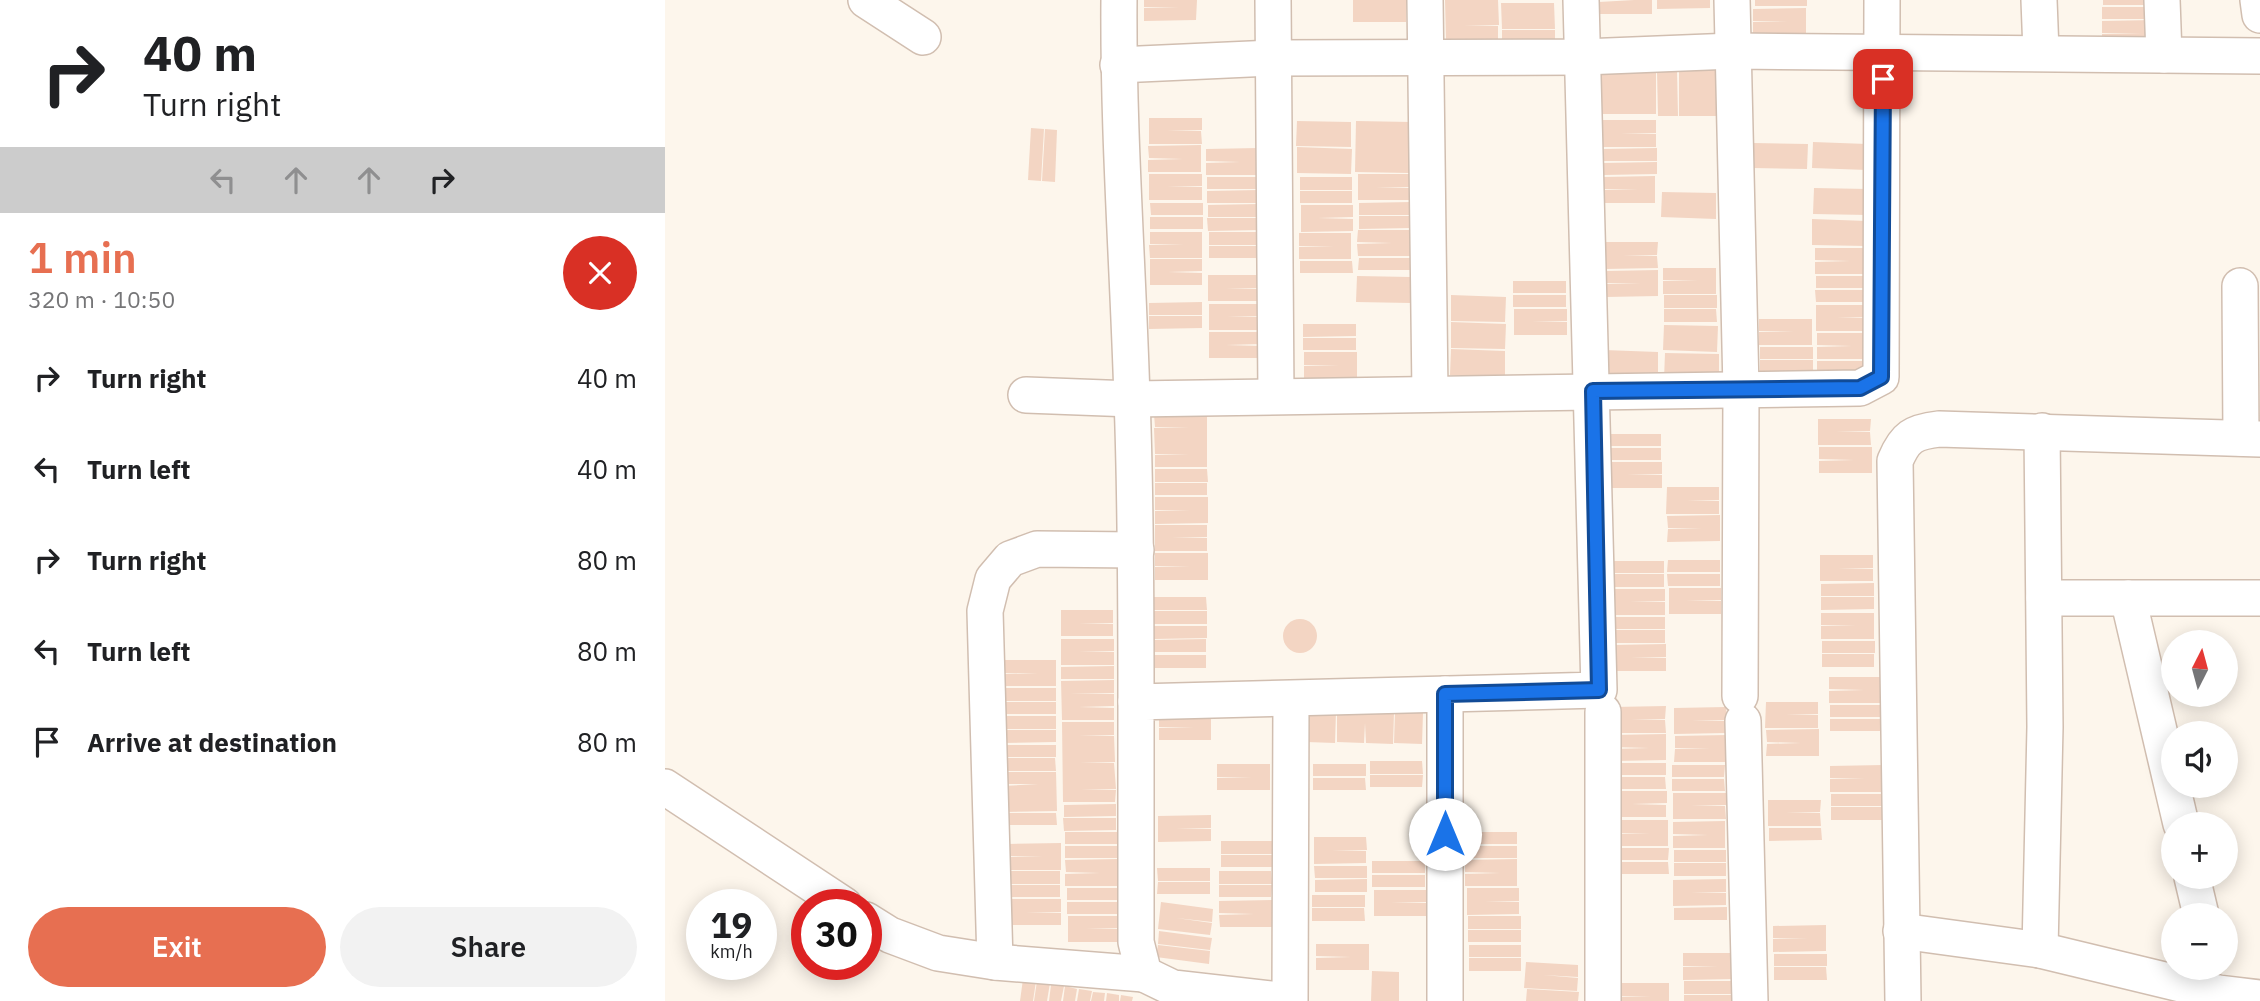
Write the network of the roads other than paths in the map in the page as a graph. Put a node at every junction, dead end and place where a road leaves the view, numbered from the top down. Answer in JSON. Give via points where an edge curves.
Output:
{"nodes":[{"id":1,"x":866,"y":0,"type":"edge"},
{"id":2,"x":1119,"y":0,"type":"edge"},
{"id":3,"x":1273,"y":0,"type":"edge"},
{"id":4,"x":1425,"y":0,"type":"edge"},
{"id":5,"x":1581,"y":0,"type":"edge"},
{"id":6,"x":1732,"y":0,"type":"edge"},
{"id":7,"x":1882,"y":0,"type":"edge"},
{"id":8,"x":2039,"y":0,"type":"edge"},
{"id":9,"x":2162,"y":0,"type":"edge"},
{"id":10,"x":2258,"y":0,"type":"edge"},
{"id":11,"x":2260,"y":15,"type":"edge"},
{"id":12,"x":923,"y":37,"type":"dead end"},
{"id":13,"x":1733,"y":51,"type":"junction"},
{"id":14,"x":1883,"y":52,"type":"junction"},
{"id":15,"x":2041,"y":52,"type":"junction"},
{"id":16,"x":2164,"y":55,"type":"junction"},
{"id":17,"x":2260,"y":56,"type":"edge"},
{"id":18,"x":1425,"y":57,"type":"junction"},
{"id":19,"x":1583,"y":57,"type":"junction"},
{"id":20,"x":1273,"y":58,"type":"junction"},
{"id":21,"x":1118,"y":65,"type":"junction"},
{"id":22,"x":2239,"y":286,"type":"dead end"},
{"id":23,"x":1741,"y":389,"type":"junction"},
{"id":24,"x":1593,"y":391,"type":"junction"},
{"id":25,"x":1430,"y":393,"type":"junction"},
{"id":26,"x":1026,"y":395,"type":"dead end"},
{"id":27,"x":1276,"y":396,"type":"junction"},
{"id":28,"x":1132,"y":399,"type":"junction"},
{"id":29,"x":2042,"y":431,"type":"junction"},
{"id":30,"x":2251,"y":439,"type":"edge"},
{"id":31,"x":1136,"y":550,"type":"junction"},
{"id":32,"x":2044,"y":598,"type":"junction"},
{"id":33,"x":2128,"y":598,"type":"junction"},
{"id":34,"x":2260,"y":598,"type":"edge"},
{"id":35,"x":1445,"y":694,"type":"junction"},
{"id":36,"x":1291,"y":699,"type":"junction"},
{"id":37,"x":1136,"y":702,"type":"junction"},
{"id":38,"x":1604,"y":712,"type":"dead end"},
{"id":39,"x":665,"y":787,"type":"edge"},
{"id":40,"x":2178,"y":812,"type":"edge"},
{"id":41,"x":820,"y":889,"type":"edge"},
{"id":42,"x":882,"y":930,"type":"edge"},
{"id":43,"x":1901,"y":932,"type":"junction"},
{"id":44,"x":2040,"y":950,"type":"junction"},
{"id":45,"x":995,"y":962,"type":"junction"},
{"id":46,"x":2161,"y":971,"type":"edge"},
{"id":47,"x":1144,"y":974,"type":"junction"},
{"id":48,"x":2215,"y":980,"type":"edge"},
{"id":49,"x":2260,"y":998,"type":"edge"},
{"id":50,"x":1289,"y":1001,"type":"edge"},
{"id":51,"x":1445,"y":1001,"type":"edge"},
{"id":52,"x":1603,"y":1001,"type":"edge"},
{"id":53,"x":1750,"y":1001,"type":"edge"},
{"id":54,"x":1903,"y":1001,"type":"edge"}],
"edges":[{"from":1,"to":12,"type":"street"},
{"from":2,"to":21,"type":"street"},
{"from":3,"to":20,"type":"street"},
{"from":4,"to":18,"type":"street"},
{"from":5,"to":19,"type":"street"},
{"from":6,"to":13,"type":"street"},
{"from":7,"to":14,"type":"street"},
{"from":8,"to":15,"type":"street"},
{"from":9,"to":16,"type":"street"},
{"from":10,"to":11,"type":"street"},
{"from":13,"to":14,"type":"street"},
{"from":13,"to":19,"type":"street"},
{"from":13,"to":23,"type":"street"},
{"from":14,"to":15,"type":"street"},
{"from":14,"to":23,"type":"street","via":[[1881,377],[1860,388]]},
{"from":15,"to":16,"type":"street"},
{"from":16,"to":17,"type":"street"},
{"from":18,"to":19,"type":"street"},
{"from":18,"to":20,"type":"street"},
{"from":18,"to":25,"type":"street"},
{"from":19,"to":24,"type":"street"},
{"from":20,"to":21,"type":"street"},
{"from":20,"to":27,"type":"street"},
{"from":21,"to":28,"type":"street"},
{"from":22,"to":30,"type":"street"},
{"from":23,"to":24,"type":"street"},
{"from":23,"to":53,"type":"street","via":[[1742,709]]},
{"from":24,"to":25,"type":"street"},
{"from":24,"to":35,"type":"street","via":[[1599,690]]},
{"from":25,"to":27,"type":"street"},
{"from":26,"to":28,"type":"street"},
{"from":27,"to":28,"type":"street"},
{"from":28,"to":31,"type":"street"},
{"from":29,"to":30,"type":"street"},
{"from":29,"to":32,"type":"street"},
{"from":29,"to":43,"type":"street","via":[[1918,432],[1902,445],[1895,461]]},
{"from":31,"to":37,"type":"street"},
{"from":31,"to":45,"type":"street","via":[[1037,549],[1010,559],[993,579],[985,611]]},
{"from":32,"to":33,"type":"street"},
{"from":32,"to":44,"type":"street"},
{"from":33,"to":34,"type":"street"},
{"from":33,"to":40,"type":"street"},
{"from":35,"to":36,"type":"street"},
{"from":35,"to":51,"type":"street"},
{"from":36,"to":37,"type":"street"},
{"from":36,"to":50,"type":"street"},
{"from":37,"to":47,"type":"street","via":[[1136,942]]},
{"from":38,"to":52,"type":"street"},
{"from":39,"to":41,"type":"street"},
{"from":42,"to":45,"type":"street","via":[[938,953]]},
{"from":43,"to":44,"type":"street"},
{"from":43,"to":54,"type":"street"},
{"from":44,"to":46,"type":"street"},
{"from":45,"to":47,"type":"street"},
{"from":47,"to":50,"type":"street","via":[[1173,988]]},
{"from":48,"to":49,"type":"street"}]}
